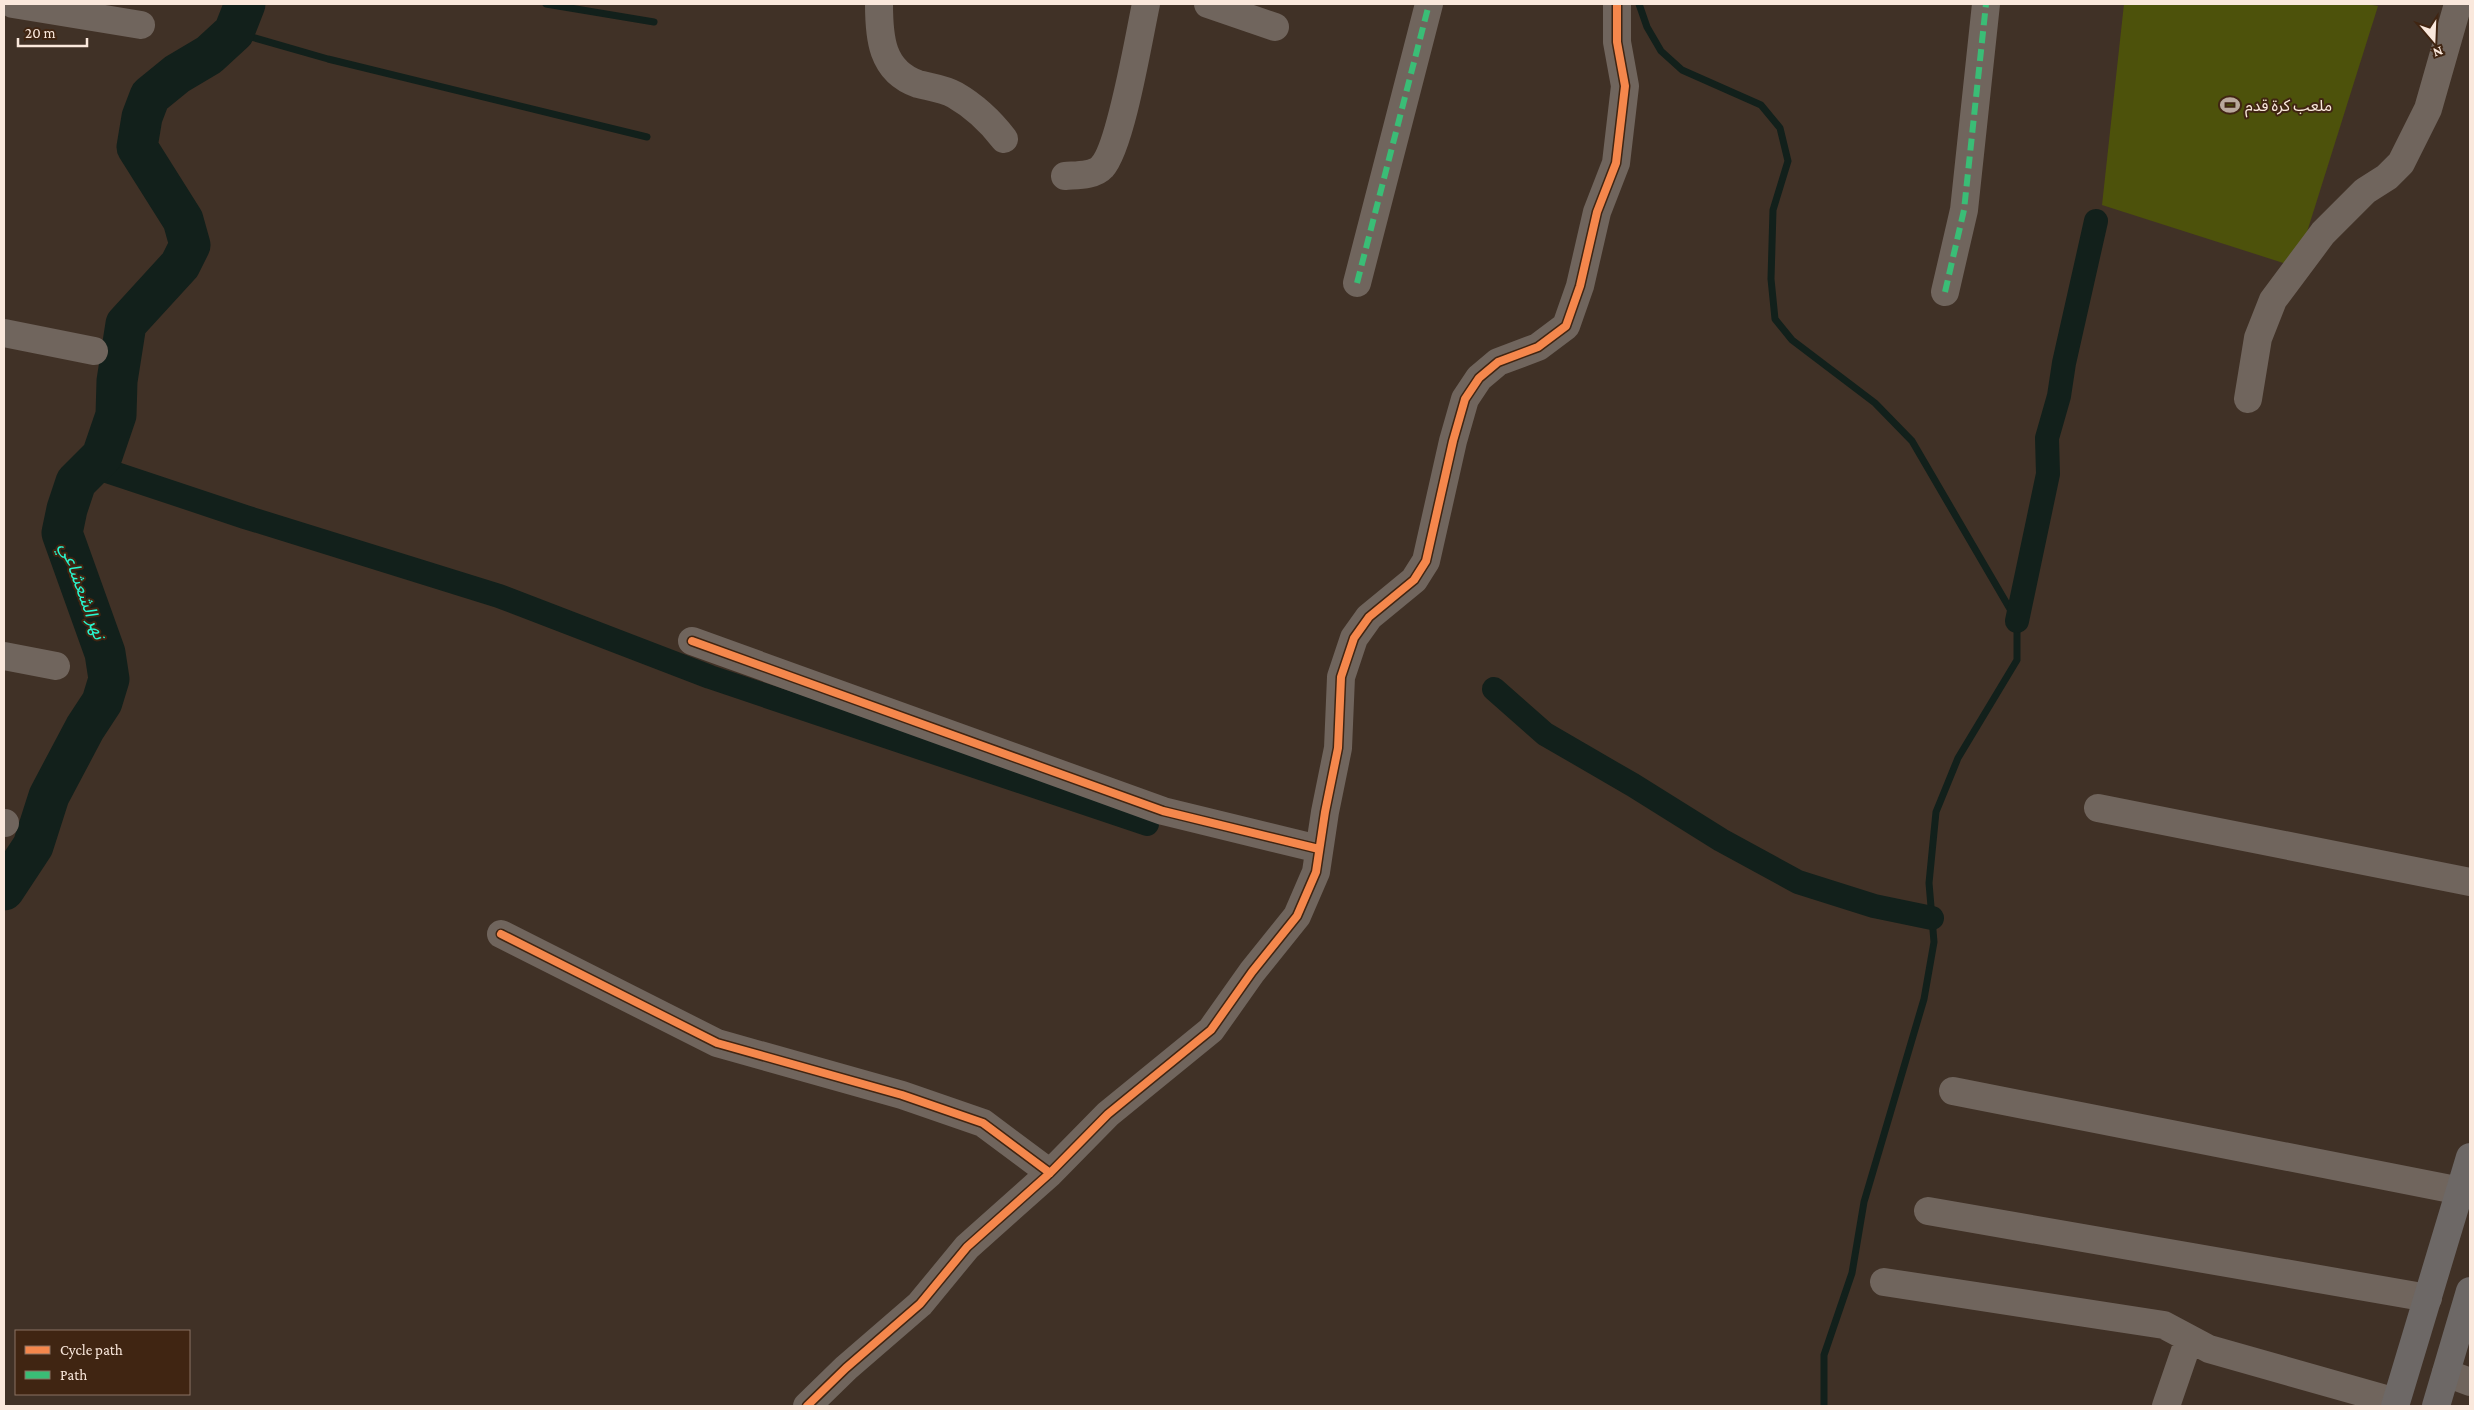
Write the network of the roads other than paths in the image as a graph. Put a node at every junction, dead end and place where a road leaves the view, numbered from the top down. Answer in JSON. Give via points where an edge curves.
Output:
{"nodes":[{"id":1,"x":14,"y":4,"type":"edge"},
{"id":2,"x":879,"y":4,"type":"edge"},
{"id":3,"x":1146,"y":4,"type":"edge"},
{"id":4,"x":1208,"y":4,"type":"edge"},
{"id":5,"x":1429,"y":4,"type":"edge"},
{"id":6,"x":1616,"y":4,"type":"edge"},
{"id":7,"x":1986,"y":4,"type":"edge"},
{"id":8,"x":2458,"y":4,"type":"edge"},
{"id":9,"x":141,"y":25,"type":"dead end"},
{"id":10,"x":1275,"y":27,"type":"dead end"},
{"id":11,"x":1004,"y":139,"type":"dead end"},
{"id":12,"x":1065,"y":176,"type":"dead end"},
{"id":13,"x":1357,"y":283,"type":"dead end"},
{"id":14,"x":1945,"y":292,"type":"dead end"},
{"id":15,"x":4,"y":333,"type":"edge"},
{"id":16,"x":94,"y":351,"type":"dead end"},
{"id":17,"x":2248,"y":399,"type":"dead end"},
{"id":18,"x":692,"y":641,"type":"dead end"},
{"id":19,"x":4,"y":656,"type":"edge"},
{"id":20,"x":56,"y":666,"type":"dead end"},
{"id":21,"x":2098,"y":808,"type":"dead end"},
{"id":22,"x":1319,"y":849,"type":"junction"},
{"id":23,"x":2470,"y":882,"type":"edge"},
{"id":24,"x":502,"y":934,"type":"dead end"},
{"id":25,"x":1953,"y":1091,"type":"dead end"},
{"id":26,"x":2470,"y":1157,"type":"edge"},
{"id":27,"x":1050,"y":1173,"type":"junction"},
{"id":28,"x":2461,"y":1191,"type":"junction"},
{"id":29,"x":1928,"y":1211,"type":"dead end"},
{"id":30,"x":1884,"y":1282,"type":"dead end"},
{"id":31,"x":2470,"y":1291,"type":"edge"},
{"id":32,"x":2428,"y":1298,"type":"junction"},
{"id":33,"x":2190,"y":1339,"type":"junction"},
{"id":34,"x":2458,"y":1377,"type":"edge"},
{"id":35,"x":2396,"y":1404,"type":"edge"},
{"id":36,"x":807,"y":1406,"type":"edge"},
{"id":37,"x":2166,"y":1406,"type":"edge"},
{"id":38,"x":2436,"y":1406,"type":"edge"}],
"edges":[{"from":1,"to":9,"type":"street"},
{"from":2,"to":11,"type":"street","via":[[880,39],[891,66],[915,83],[954,94],[991,123]]},
{"from":3,"to":12,"type":"street","via":[[1115,144],[1102,168],[1088,174]]},
{"from":4,"to":10,"type":"street"},
{"from":5,"to":13,"type":"street"},
{"from":6,"to":22,"type":"street","via":[[1617,42],[1624,86],[1616,163],[1597,212],[1569,318],[1566,326],[1538,347],[1498,362],[1479,378],[1465,399],[1426,561],[1414,580],[1369,617],[1354,638],[1346,661],[1341,677],[1338,748]]},
{"from":7,"to":14,"type":"street","via":[[1964,210]]},
{"from":8,"to":17,"type":"street","via":[[2428,109],[2401,163],[2387,178],[2365,191],[2323,233],[2273,300],[2258,338]]},
{"from":15,"to":16,"type":"street"},
{"from":18,"to":22,"type":"street","via":[[1163,811]]},
{"from":19,"to":20,"type":"street"},
{"from":21,"to":23,"type":"street"},
{"from":22,"to":27,"type":"street","via":[[1316,872],[1297,916],[1211,1030],[1108,1114]]},
{"from":24,"to":27,"type":"street","via":[[717,1043],[902,1096],[983,1123]]},
{"from":25,"to":28,"type":"street"},
{"from":26,"to":28,"type":"main road"},
{"from":27,"to":36,"type":"street","via":[[968,1247],[920,1304]]},
{"from":28,"to":32,"type":"main road"},
{"from":29,"to":32,"type":"street"},
{"from":30,"to":33,"type":"street","via":[[2164,1325]]},
{"from":31,"to":34,"type":"main road"},
{"from":32,"to":35,"type":"main road"},
{"from":33,"to":35,"type":"street","via":[[2209,1349]]},
{"from":33,"to":37,"type":"street"},
{"from":34,"to":38,"type":"main road"}]}
